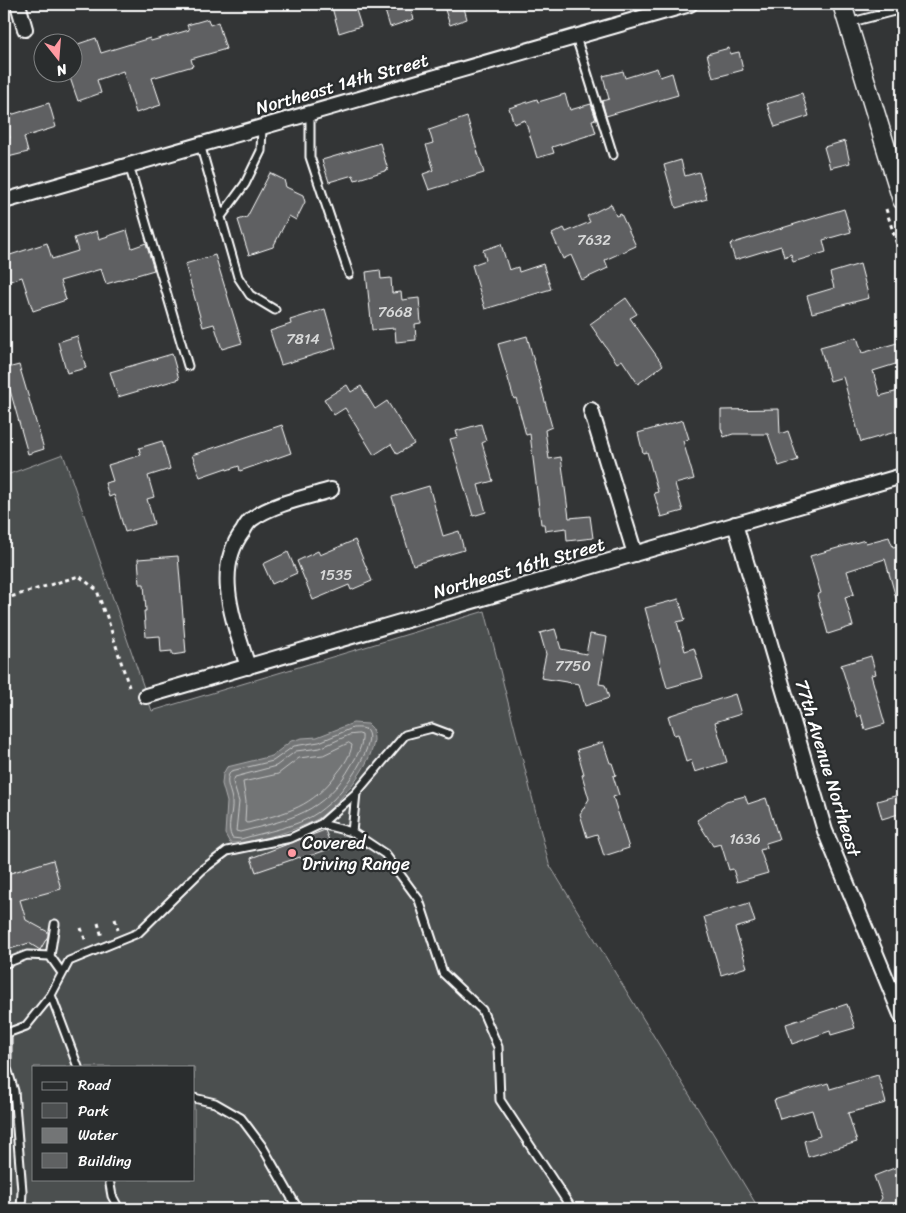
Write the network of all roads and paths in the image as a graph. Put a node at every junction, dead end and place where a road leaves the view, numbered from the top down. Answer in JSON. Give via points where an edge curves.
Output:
{"nodes":[{"id":1,"x":18,"y":4,"type":"edge"},
{"id":2,"x":690,"y":4,"type":"edge"},
{"id":3,"x":842,"y":4,"type":"edge"},
{"id":4,"x":902,"y":8,"type":"edge"},
{"id":5,"x":848,"y":24,"type":"junction"},
{"id":6,"x":25,"y":29,"type":"dead end"},
{"id":7,"x":576,"y":36,"type":"junction"},
{"id":8,"x":310,"y":113,"type":"junction"},
{"id":9,"x":262,"y":127,"type":"junction"},
{"id":10,"x":200,"y":144,"type":"junction"},
{"id":11,"x":613,"y":156,"type":"dead end"},
{"id":12,"x":129,"y":165,"type":"junction"},
{"id":13,"x":902,"y":200,"type":"edge"},
{"id":14,"x":4,"y":201,"type":"edge"},
{"id":15,"x":220,"y":218,"type":"junction"},
{"id":16,"x":349,"y":274,"type":"dead end"},
{"id":17,"x":275,"y":310,"type":"dead end"},
{"id":18,"x":188,"y":366,"type":"dead end"},
{"id":19,"x":591,"y":410,"type":"dead end"},
{"id":20,"x":902,"y":476,"type":"edge"},
{"id":21,"x":331,"y":490,"type":"dead end"},
{"id":22,"x":735,"y":524,"type":"junction"},
{"id":23,"x":635,"y":554,"type":"junction"},
{"id":24,"x":4,"y":598,"type":"edge"},
{"id":25,"x":248,"y":667,"type":"junction"},
{"id":26,"x":129,"y":687,"type":"dead end"},
{"id":27,"x":146,"y":696,"type":"dead end"},
{"id":28,"x":448,"y":734,"type":"dead end"},
{"id":29,"x":356,"y":793,"type":"junction"},
{"id":30,"x":321,"y":824,"type":"junction"},
{"id":31,"x":352,"y":832,"type":"junction"},
{"id":32,"x":115,"y":919,"type":"dead end"},
{"id":33,"x":98,"y":923,"type":"dead end"},
{"id":34,"x":55,"y":924,"type":"dead end"},
{"id":35,"x":81,"y":928,"type":"dead end"},
{"id":36,"x":118,"y":932,"type":"dead end"},
{"id":37,"x":102,"y":937,"type":"dead end"},
{"id":38,"x":85,"y":941,"type":"dead end"},
{"id":39,"x":50,"y":956,"type":"junction"},
{"id":40,"x":4,"y":964,"type":"edge"},
{"id":41,"x":62,"y":973,"type":"junction"},
{"id":42,"x":51,"y":995,"type":"junction"},
{"id":43,"x":902,"y":1017,"type":"edge"},
{"id":44,"x":5,"y":1032,"type":"edge"},
{"id":45,"x":78,"y":1066,"type":"edge"},
{"id":46,"x":195,"y":1098,"type":"edge"},
{"id":47,"x":109,"y":1180,"type":"edge"},
{"id":48,"x":21,"y":1209,"type":"edge"},
{"id":49,"x":119,"y":1209,"type":"edge"},
{"id":50,"x":298,"y":1209,"type":"edge"},
{"id":51,"x":572,"y":1209,"type":"edge"}],
"edges":[{"from":1,"to":6,"type":"street"},
{"from":2,"to":7,"type":"street","name":"Northeast 14th Street"},
{"from":3,"to":5,"type":"street"},
{"from":4,"to":5,"type":"lane"},
{"from":5,"to":13,"type":"street"},
{"from":7,"to":8,"type":"street","name":"Northeast 14th Street"},
{"from":7,"to":11,"type":"lane"},
{"from":8,"to":9,"type":"street","name":"Northeast 14th Street"},
{"from":8,"to":16,"type":"lane","via":[[310,157]]},
{"from":9,"to":10,"type":"street","name":"Northeast 14th Street"},
{"from":9,"to":15,"type":"lane","via":[[261,151],[245,184]]},
{"from":10,"to":12,"type":"street","name":"Northeast 14th Street"},
{"from":10,"to":15,"type":"lane"},
{"from":12,"to":14,"type":"street","name":"Northeast 14th Street"},
{"from":12,"to":18,"type":"lane"},
{"from":15,"to":17,"type":"lane","via":[[238,277],[250,295]]},
{"from":19,"to":23,"type":"street"},
{"from":20,"to":22,"type":"street","name":"Northeast 16th Street"},
{"from":21,"to":25,"type":"street","via":[[270,509],[251,519],[237,538],[227,581]]},
{"from":22,"to":23,"type":"street","name":"Northeast 16th Street"},
{"from":22,"to":43,"type":"street","name":"77th Avenue Northeast","via":[[825,831]]},
{"from":23,"to":25,"type":"street","name":"Northeast 16th Street"},
{"from":24,"to":26,"type":"path","via":[[79,576],[97,590]]},
{"from":25,"to":27,"type":"street","name":"Northeast 16th Street"},
{"from":28,"to":29,"type":"lane","via":[[432,728],[405,735]]},
{"from":29,"to":30,"type":"lane"},
{"from":29,"to":31,"type":"lane"},
{"from":30,"to":31,"type":"lane"},
{"from":30,"to":41,"type":"lane","via":[[291,838],[227,851],[202,870],[138,933],[68,961]]},
{"from":31,"to":51,"type":"lane","via":[[385,854],[419,900],[443,973],[482,1010],[498,1047],[500,1100]]},
{"from":32,"to":36,"type":"path"},
{"from":33,"to":37,"type":"path"},
{"from":34,"to":39,"type":"lane"},
{"from":35,"to":38,"type":"path"},
{"from":39,"to":40,"type":"lane","via":[[27,954]]},
{"from":39,"to":41,"type":"lane"},
{"from":41,"to":42,"type":"lane"},
{"from":42,"to":44,"type":"lane","via":[[26,1026]]},
{"from":42,"to":45,"type":"lane"},
{"from":44,"to":48,"type":"lane","via":[[7,1068],[14,1091]]},
{"from":46,"to":50,"type":"lane","via":[[215,1104],[241,1118],[262,1146]]},
{"from":47,"to":49,"type":"lane"}]}
